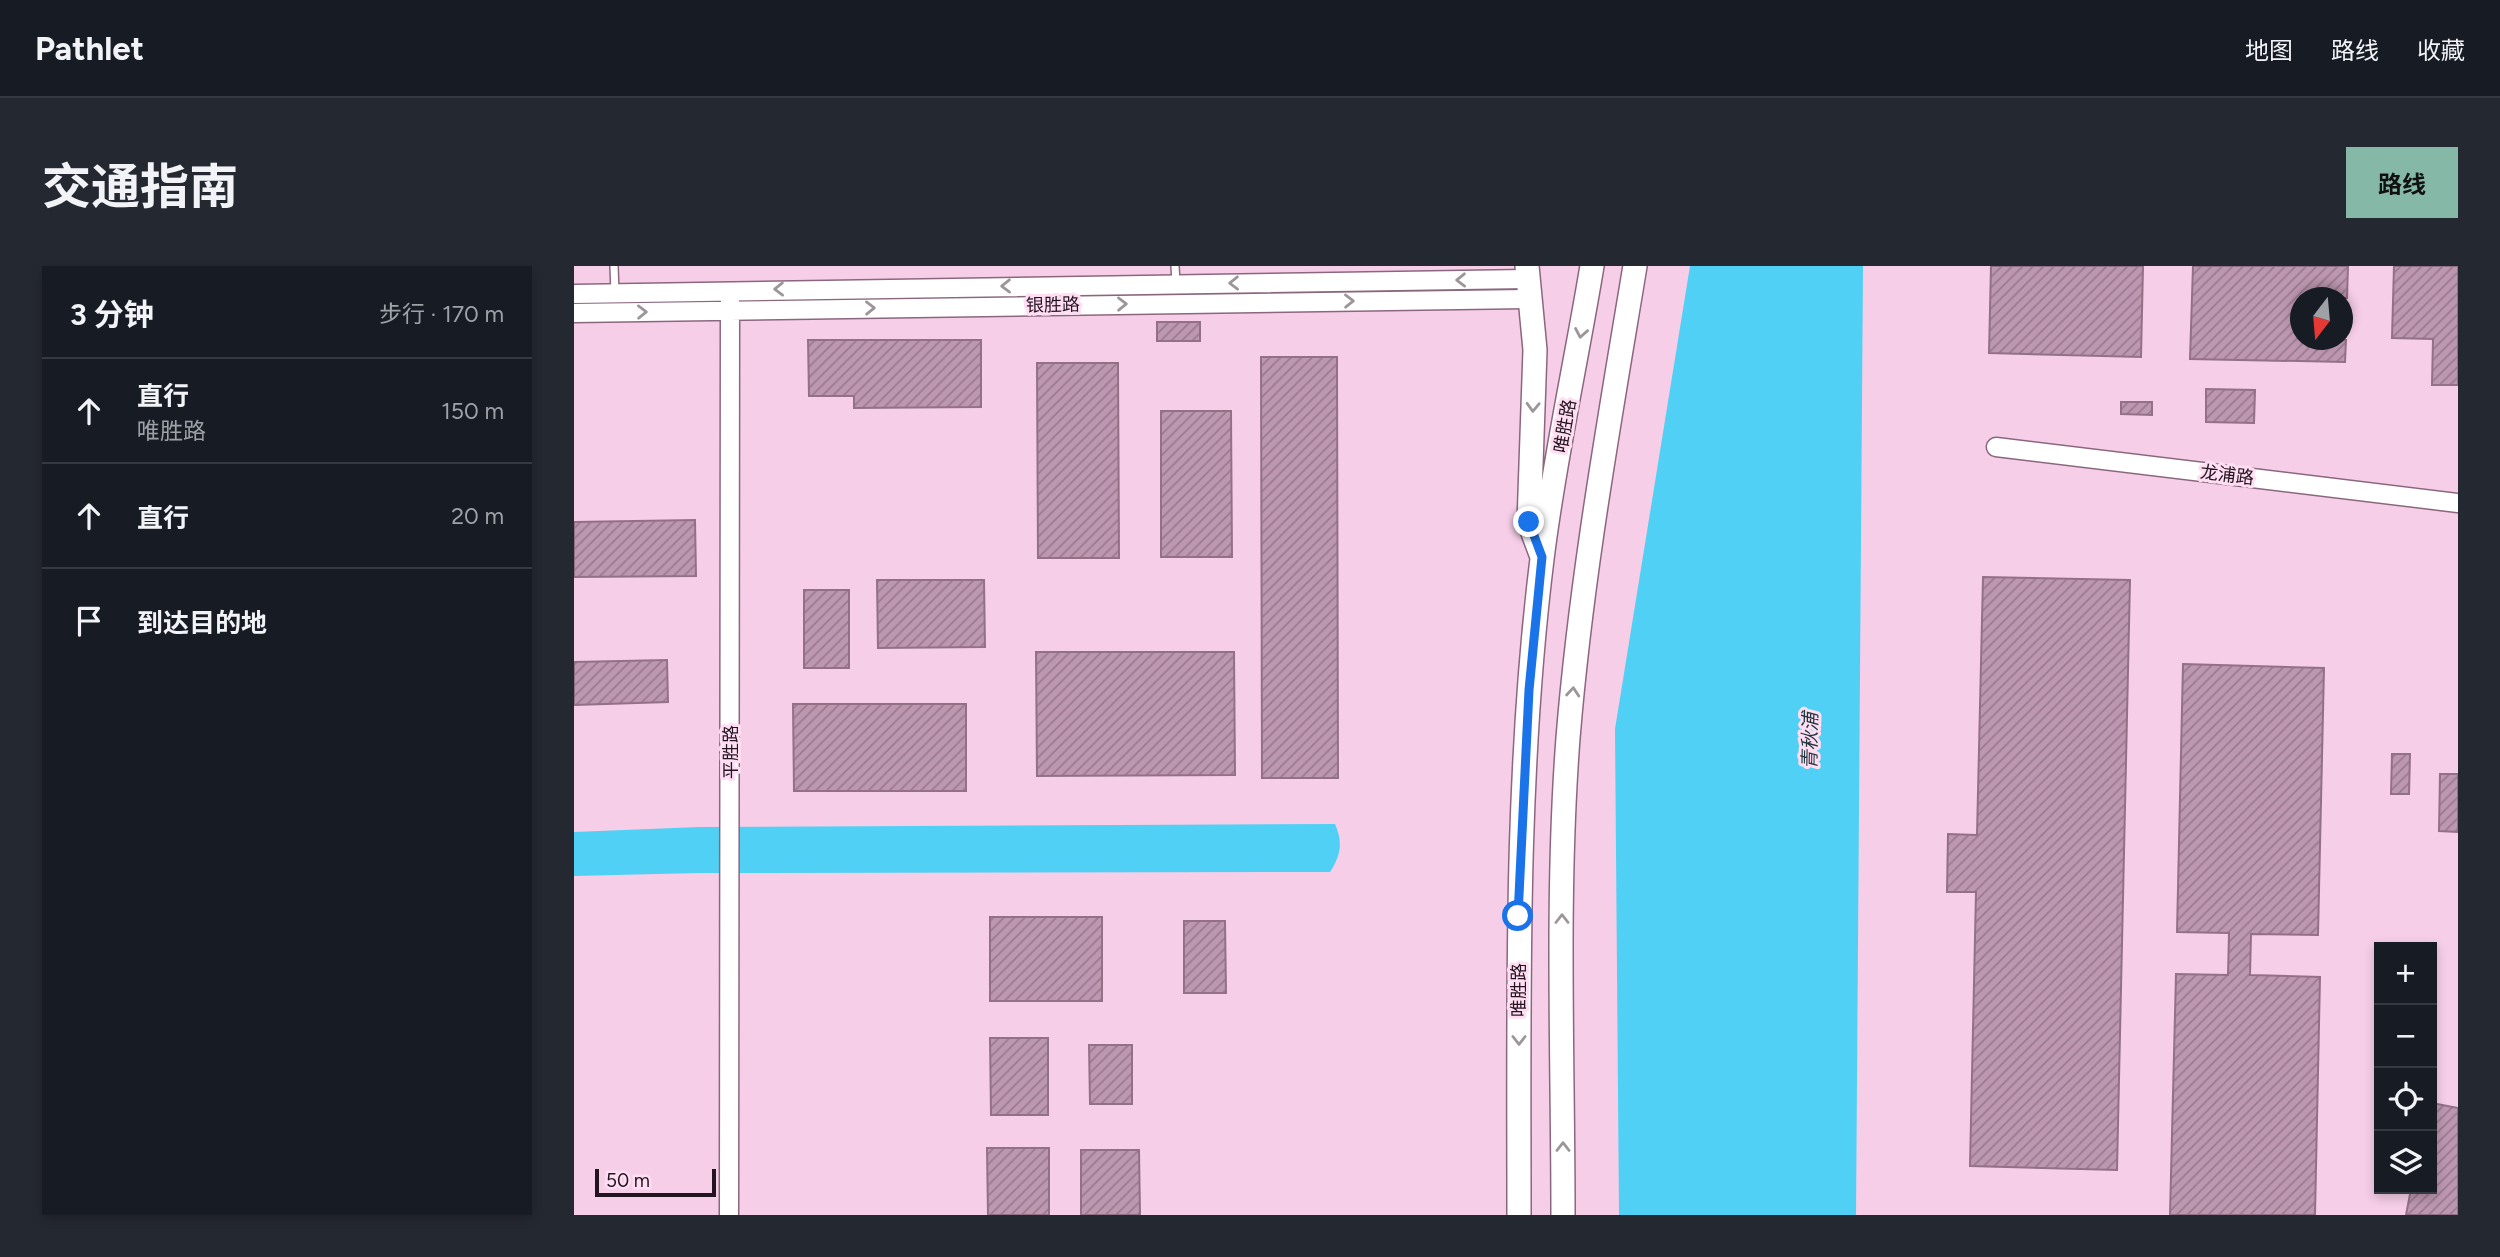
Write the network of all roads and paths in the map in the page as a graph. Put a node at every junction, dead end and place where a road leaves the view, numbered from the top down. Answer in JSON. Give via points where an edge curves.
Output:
{"nodes":[{"id":1,"x":614,"y":266,"type":"edge"},
{"id":2,"x":1592,"y":266,"type":"edge"},
{"id":3,"x":1635,"y":266,"type":"edge"},
{"id":4,"x":1176,"y":275,"type":"edge"},
{"id":5,"x":1530,"y":281,"type":"edge"},
{"id":6,"x":731,"y":290,"type":"junction"},
{"id":7,"x":615,"y":293,"type":"junction"},
{"id":8,"x":574,"y":295,"type":"edge"},
{"id":9,"x":730,"y":310,"type":"junction"},
{"id":10,"x":574,"y":313,"type":"edge"},
{"id":11,"x":1996,"y":447,"type":"dead end"},
{"id":12,"x":2458,"y":503,"type":"edge"},
{"id":13,"x":1542,"y":557,"type":"junction"},
{"id":14,"x":729,"y":1215,"type":"edge"},
{"id":15,"x":1519,"y":1215,"type":"edge"},
{"id":16,"x":1563,"y":1215,"type":"edge"}],
"edges":[{"from":1,"to":7,"type":"lane"},
{"from":2,"to":13,"type":"main road","name":"唯胜路","one_way":true},
{"from":16,"to":3,"type":"main road","one_way":true,"via":[[1562,902],[1568,740],[1583,584]]},
{"from":5,"to":4,"type":"street","name":"银胜路","one_way":true},
{"from":4,"to":6,"type":"street","name":"银胜路","one_way":true},
{"from":9,"to":5,"type":"street","name":"银胜路","one_way":true},
{"from":5,"to":13,"type":"main road","one_way":true,"via":[[1535,350],[1529,522]]},
{"from":6,"to":7,"type":"street","name":"银胜路"},
{"from":6,"to":9,"type":"street","name":"平胜路"},
{"from":7,"to":8,"type":"street","name":"银胜路"},
{"from":10,"to":9,"type":"street","name":"银胜路","one_way":true},
{"from":9,"to":14,"type":"street","name":"平胜路"},
{"from":11,"to":12,"type":"street","name":"龙浦路"},
{"from":13,"to":15,"type":"main road","name":"唯胜路","one_way":true,"via":[[1529,690],[1518,916]]}]}
